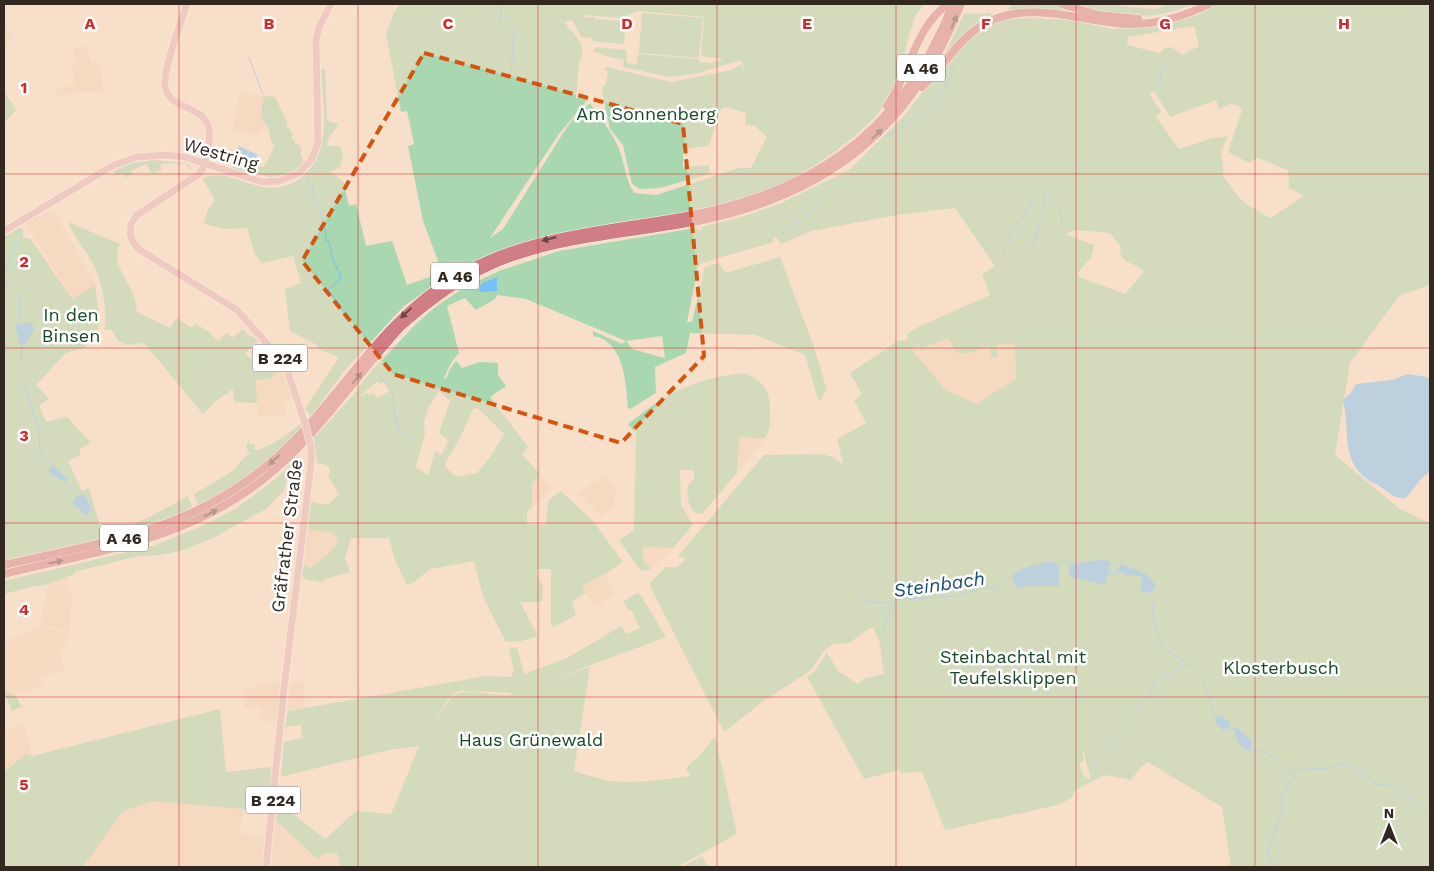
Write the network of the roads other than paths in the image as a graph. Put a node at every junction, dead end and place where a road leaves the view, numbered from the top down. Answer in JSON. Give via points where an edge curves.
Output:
{"nodes":[{"id":1,"x":187,"y":4,"type":"edge"},
{"id":2,"x":331,"y":4,"type":"edge"},
{"id":3,"x":948,"y":4,"type":"edge"},
{"id":4,"x":953,"y":4,"type":"edge"},
{"id":5,"x":961,"y":4,"type":"edge"},
{"id":6,"x":1062,"y":4,"type":"edge"},
{"id":7,"x":1199,"y":4,"type":"edge"},
{"id":8,"x":1209,"y":4,"type":"edge"},
{"id":9,"x":1098,"y":18,"type":"junction"},
{"id":10,"x":909,"y":99,"type":"junction"},
{"id":11,"x":877,"y":124,"type":"junction"},
{"id":12,"x":204,"y":164,"type":"junction"},
{"id":13,"x":220,"y":170,"type":"junction"},
{"id":14,"x":199,"y":174,"type":"junction"},
{"id":15,"x":4,"y":231,"type":"edge"},
{"id":16,"x":4,"y":566,"type":"edge"},
{"id":17,"x":4,"y":574,"type":"edge"},
{"id":18,"x":266,"y":867,"type":"edge"}],
"edges":[{"from":1,"to":12,"type":"main road","via":[[166,73],[166,87],[170,97],[209,124],[210,141]]},
{"from":2,"to":13,"type":"main road","name":"Westring","via":[[319,27],[316,42],[319,135],[311,160],[292,178],[272,182]]},
{"from":3,"to":11,"type":"highway","via":[[931,20],[895,95]]},
{"from":4,"to":11,"type":"highway","number":"A 46","via":[[924,64]]},
{"from":10,"to":5,"type":"highway","number":"A 46","one_way":true,"via":[[936,58]]},
{"from":6,"to":9,"type":"highway"},
{"from":7,"to":9,"type":"highway","via":[[1151,18]]},
{"from":8,"to":9,"type":"highway","via":[[1151,23],[1125,24]]},
{"from":9,"to":10,"type":"highway","via":[[1026,11],[999,17],[969,34]]},
{"from":17,"to":10,"type":"highway","number":"A 46","one_way":true,"via":[[153,538],[196,521],[241,495],[295,451],[401,327],[438,296],[473,275],[506,260],[559,244],[697,222],[771,201],[810,184],[854,154]]},
{"from":11,"to":16,"type":"highway","number":"A 46","one_way":true,"via":[[824,166],[763,197],[702,214],[556,237],[503,253],[469,268],[433,290],[396,322],[291,444],[236,489],[193,514],[149,531]]},
{"from":12,"to":13,"type":"main road","name":"Westring"},
{"from":12,"to":14,"type":"main road"},
{"from":12,"to":15,"type":"main road","name":"Westring","via":[[171,155],[124,161]]},
{"from":13,"to":14,"type":"main road"},
{"from":14,"to":18,"type":"main road","name":"Gräfrather Straße","number":"B 224","bridge":true,"via":[[137,214],[130,227],[132,241],[140,250],[237,310],[285,364],[311,447]]}]}
